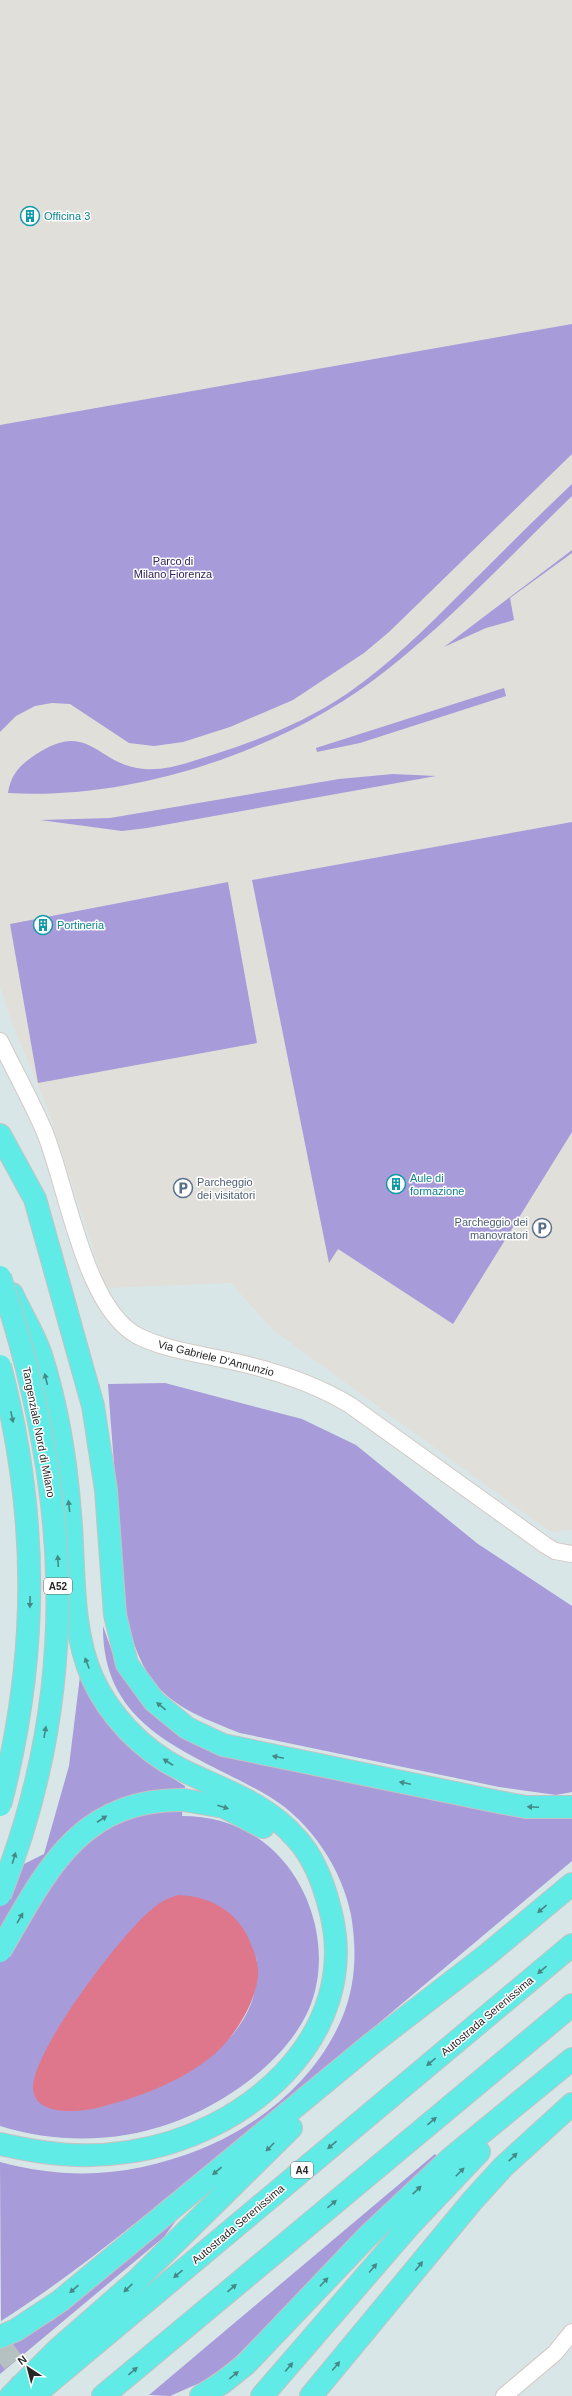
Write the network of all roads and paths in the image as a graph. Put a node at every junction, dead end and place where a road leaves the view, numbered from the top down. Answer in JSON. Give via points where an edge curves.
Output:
{"nodes":[{"id":1,"x":0,"y":1041,"type":"edge"},
{"id":2,"x":0,"y":1135,"type":"edge"},
{"id":3,"x":0,"y":1269,"type":"edge"},
{"id":4,"x":0,"y":1277,"type":"edge"},
{"id":5,"x":0,"y":1366,"type":"edge"},
{"id":6,"x":572,"y":1554,"type":"edge"},
{"id":7,"x":0,"y":1805,"type":"edge"},
{"id":8,"x":572,"y":1807,"type":"edge"},
{"id":9,"x":572,"y":1884,"type":"edge"},
{"id":10,"x":324,"y":1889,"type":"junction"},
{"id":11,"x":0,"y":1895,"type":"edge"},
{"id":12,"x":572,"y":1945,"type":"edge"},
{"id":13,"x":0,"y":1951,"type":"edge"},
{"id":14,"x":488,"y":1954,"type":"junction"},
{"id":15,"x":572,"y":2004,"type":"edge"},
{"id":16,"x":572,"y":2058,"type":"edge"},
{"id":17,"x":572,"y":2068,"type":"edge"},
{"id":18,"x":572,"y":2104,"type":"edge"},
{"id":19,"x":0,"y":2144,"type":"edge"},
{"id":20,"x":572,"y":2332,"type":"edge"},
{"id":21,"x":0,"y":2337,"type":"edge"},
{"id":22,"x":11,"y":2396,"type":"edge"},
{"id":23,"x":33,"y":2396,"type":"edge"},
{"id":24,"x":103,"y":2396,"type":"edge"},
{"id":25,"x":201,"y":2396,"type":"edge"},
{"id":26,"x":262,"y":2396,"type":"edge"},
{"id":27,"x":311,"y":2396,"type":"edge"},
{"id":28,"x":504,"y":2396,"type":"edge"}],
"edges":[{"from":1,"to":6,"type":"street","name":"Via Gabriele D'Annunzio","via":[[45,1134],[92,1275],[118,1322],[137,1336],[164,1346],[288,1376],[330,1393],[545,1545],[555,1551]]},
{"from":8,"to":2,"type":"highway","one_way":true,"via":[[526,1807],[223,1745],[187,1728],[154,1701],[127,1664],[115,1615],[106,1490],[93,1406],[35,1200]]},
{"from":10,"to":3,"type":"highway","one_way":true,"via":[[305,1849],[294,1835],[243,1798],[160,1757],[129,1731],[105,1700],[85,1658],[77,1610],[70,1508],[57,1424],[40,1354]]},
{"from":11,"to":4,"type":"highway","name":"Tangenziale Nord di Milano","number":"A52","one_way":true,"bridge":true,"via":[[24,1826],[45,1735],[56,1647],[58,1601],[56,1526],[44,1445],[22,1348]]},
{"from":5,"to":7,"type":"highway","name":"Tangenziale Nord di Milano","number":"A52","one_way":true,"bridge":true,"via":[[23,1476],[31,1563],[24,1692]]},
{"from":9,"to":14,"type":"highway","one_way":true},
{"from":13,"to":10,"type":"highway","one_way":true,"bridge":true,"via":[[37,1887],[70,1842],[108,1815],[148,1802],[184,1800],[224,1807],[273,1832],[302,1860]]},
{"from":10,"to":19,"type":"highway","via":[[337,1948],[329,2006],[307,2048],[268,2088],[245,2106],[199,2132],[131,2152],[78,2157],[53,2155]]},
{"from":12,"to":23,"type":"highway","name":"Autostrada Serenissima","number":"A4","one_way":true},
{"from":14,"to":21,"type":"highway","one_way":true,"via":[[370,2045],[60,2301]]},
{"from":14,"to":22,"type":"highway","one_way":true,"via":[[279,2138],[137,2280],[57,2350]]},
{"from":24,"to":15,"type":"highway","one_way":true},
{"from":25,"to":16,"type":"highway","one_way":true,"via":[[246,2364],[366,2237],[451,2158]]},
{"from":26,"to":17,"type":"highway","one_way":true,"via":[[427,2205],[506,2126]]},
{"from":27,"to":18,"type":"highway","one_way":true,"via":[[502,2167]]},
{"from":20,"to":28,"type":"street","via":[[555,2353]]}]}
